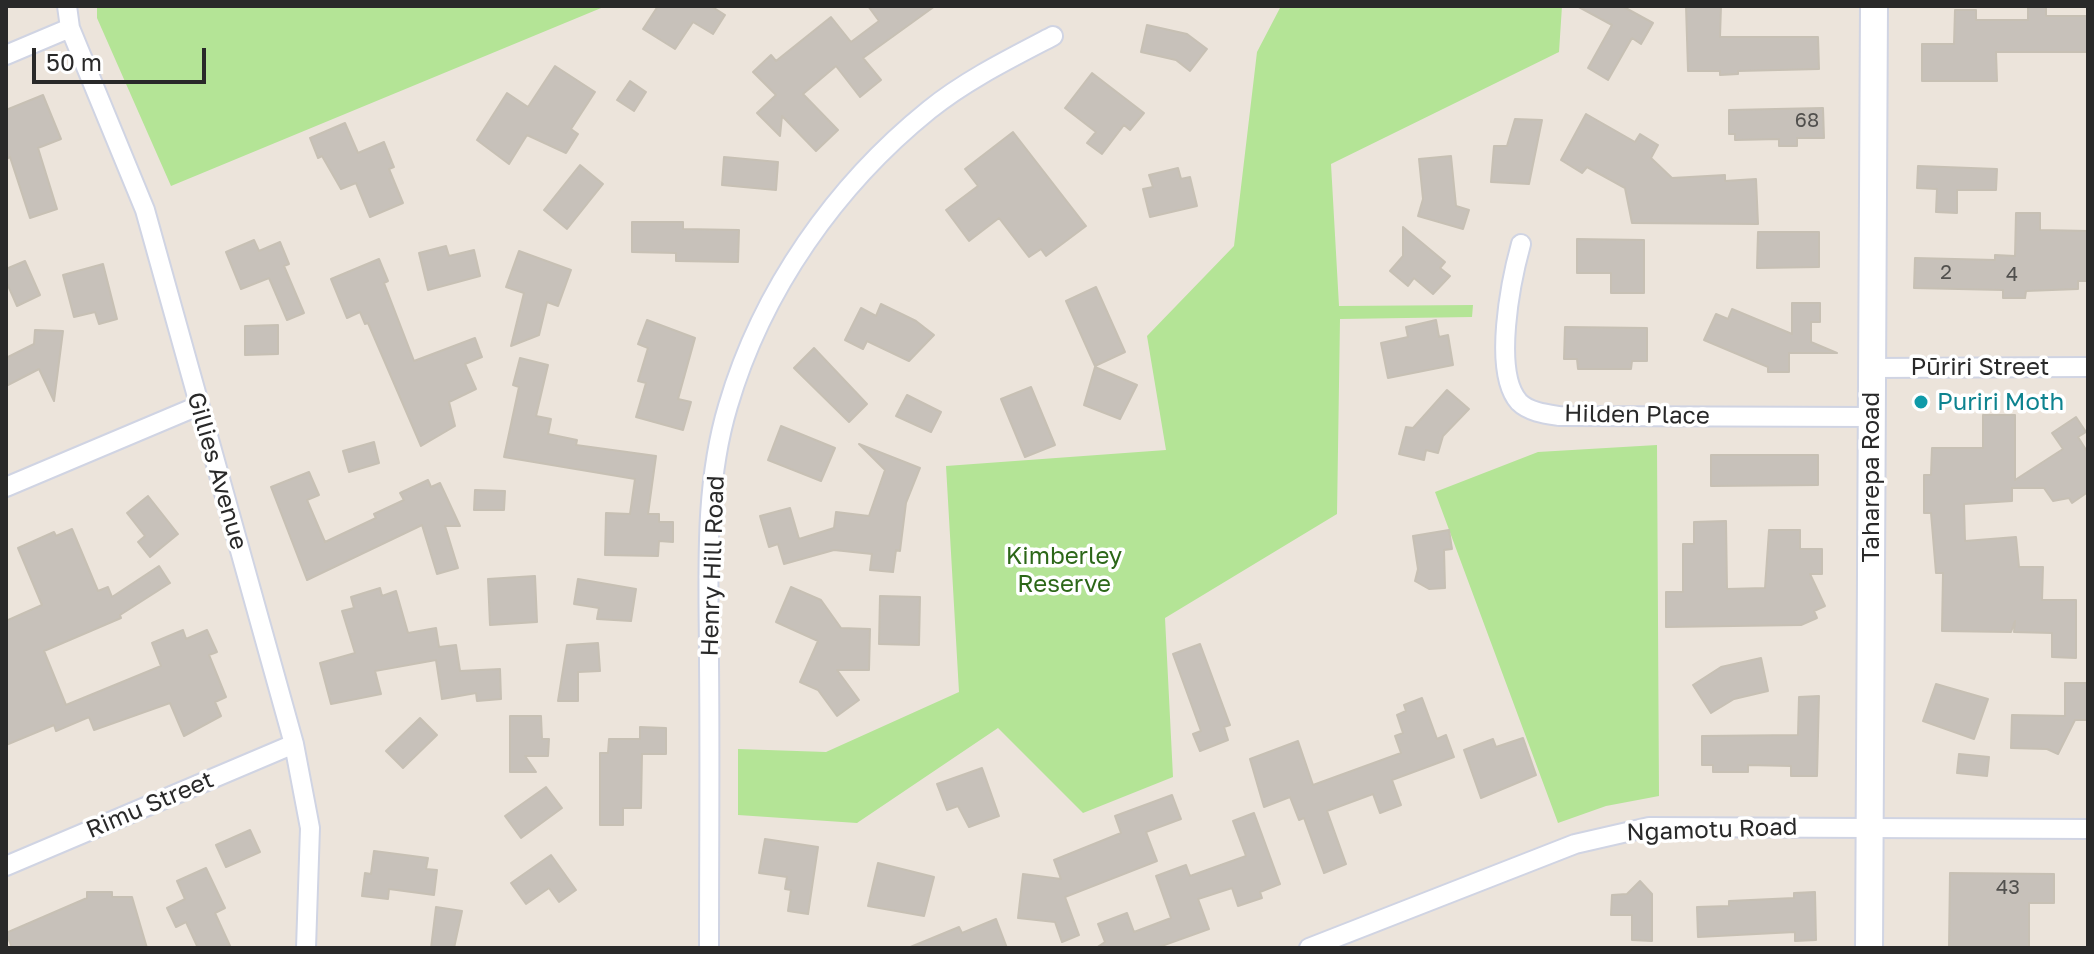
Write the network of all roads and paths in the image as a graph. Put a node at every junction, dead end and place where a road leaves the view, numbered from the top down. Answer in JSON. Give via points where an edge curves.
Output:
{"nodes":[{"id":1,"x":67,"y":6,"type":"edge"},
{"id":2,"x":1874,"y":6,"type":"edge"},
{"id":3,"x":70,"y":28,"type":"junction"},
{"id":4,"x":1053,"y":36,"type":"dead end"},
{"id":5,"x":6,"y":55,"type":"edge"},
{"id":6,"x":1521,"y":244,"type":"dead end"},
{"id":7,"x":2088,"y":367,"type":"edge"},
{"id":8,"x":1872,"y":368,"type":"junction"},
{"id":9,"x":198,"y":406,"type":"junction"},
{"id":10,"x":1871,"y":417,"type":"junction"},
{"id":11,"x":6,"y":487,"type":"edge"},
{"id":12,"x":294,"y":744,"type":"junction"},
{"id":13,"x":1869,"y":828,"type":"junction"},
{"id":14,"x":2088,"y":829,"type":"edge"},
{"id":15,"x":6,"y":866,"type":"edge"},
{"id":16,"x":306,"y":948,"type":"edge"},
{"id":17,"x":709,"y":948,"type":"edge"},
{"id":18,"x":1309,"y":948,"type":"edge"},
{"id":19,"x":1869,"y":948,"type":"edge"}],
"edges":[{"from":1,"to":3,"type":"street","name":"Gillies Avenue"},
{"from":2,"to":8,"type":"street","name":"Taharepa Road"},
{"from":3,"to":5,"type":"street"},
{"from":3,"to":9,"type":"street","name":"Gillies Avenue","via":[[145,210]]},
{"from":4,"to":17,"type":"street","name":"Henry Hill Road","via":[[930,109],[856,177],[797,258],[745,356],[727,407],[709,517]]},
{"from":6,"to":10,"type":"street","name":"Hilden Place","via":[[1509,286],[1506,367],[1520,404],[1536,412]]},
{"from":7,"to":8,"type":"street","name":"Pūriri Street"},
{"from":8,"to":10,"type":"street","name":"Taharepa Road"},
{"from":9,"to":11,"type":"street"},
{"from":9,"to":12,"type":"street","name":"Gillies Avenue"},
{"from":10,"to":13,"type":"street","name":"Taharepa Road"},
{"from":12,"to":15,"type":"street","name":"Rimu Street"},
{"from":12,"to":16,"type":"street","name":"Gillies Avenue","via":[[310,828]]},
{"from":13,"to":14,"type":"street","name":"Ngamotu Road"},
{"from":13,"to":18,"type":"street","name":"Ngamotu Road","via":[[1674,826],[1610,833]]},
{"from":13,"to":19,"type":"street","name":"Taharepa Road"}]}
